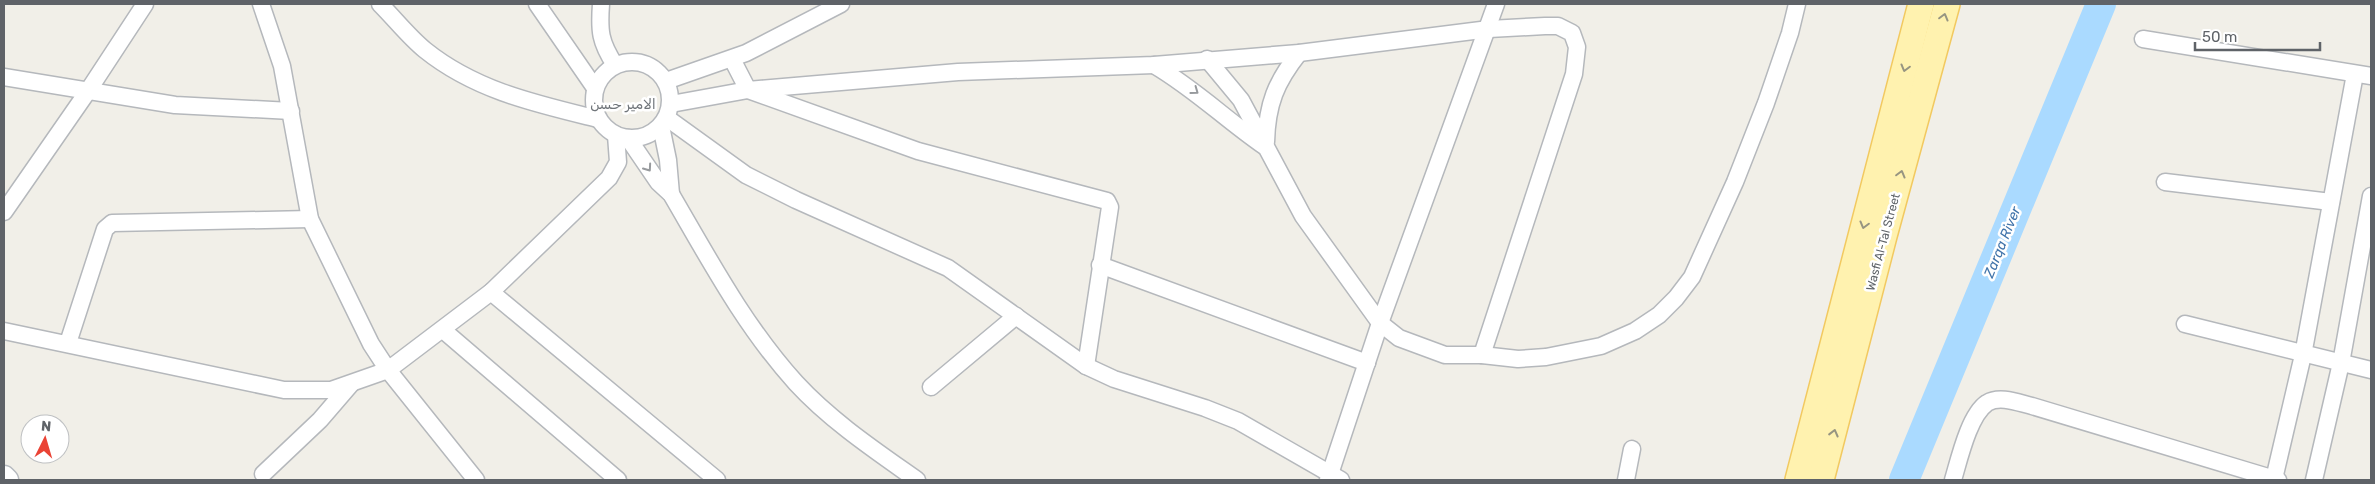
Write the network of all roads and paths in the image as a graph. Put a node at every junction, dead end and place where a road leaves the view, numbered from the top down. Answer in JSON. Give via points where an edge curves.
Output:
{"nodes":[{"id":1,"x":145,"y":4,"type":"edge"},
{"id":2,"x":261,"y":4,"type":"edge"},
{"id":3,"x":380,"y":4,"type":"edge"},
{"id":4,"x":537,"y":4,"type":"edge"},
{"id":5,"x":601,"y":4,"type":"edge"},
{"id":6,"x":841,"y":4,"type":"edge"},
{"id":7,"x":1496,"y":4,"type":"edge"},
{"id":8,"x":1796,"y":4,"type":"edge"},
{"id":9,"x":1921,"y":4,"type":"edge"},
{"id":10,"x":1947,"y":4,"type":"edge"},
{"id":11,"x":1489,"y":29,"type":"junction"},
{"id":12,"x":2143,"y":39,"type":"dead end"},
{"id":13,"x":1299,"y":53,"type":"junction"},
{"id":14,"x":732,"y":59,"type":"junction"},
{"id":15,"x":1207,"y":59,"type":"junction"},
{"id":16,"x":615,"y":65,"type":"junction"},
{"id":17,"x":1154,"y":65,"type":"junction"},
{"id":18,"x":2355,"y":74,"type":"junction"},
{"id":19,"x":2371,"y":76,"type":"edge"},
{"id":20,"x":4,"y":77,"type":"edge"},
{"id":21,"x":666,"y":81,"type":"junction"},
{"id":22,"x":595,"y":88,"type":"junction"},
{"id":23,"x":748,"y":90,"type":"junction"},
{"id":24,"x":88,"y":91,"type":"junction"},
{"id":25,"x":291,"y":111,"type":"junction"},
{"id":26,"x":666,"y":116,"type":"junction"},
{"id":27,"x":598,"y":119,"type":"junction"},
{"id":28,"x":622,"y":137,"type":"junction"},
{"id":29,"x":1266,"y":147,"type":"junction"},
{"id":30,"x":2165,"y":182,"type":"dead end"},
{"id":31,"x":671,"y":194,"type":"junction"},
{"id":32,"x":2371,"y":196,"type":"edge"},
{"id":33,"x":2332,"y":202,"type":"junction"},
{"id":34,"x":4,"y":212,"type":"edge"},
{"id":35,"x":310,"y":219,"type":"junction"},
{"id":36,"x":1100,"y":265,"type":"junction"},
{"id":37,"x":492,"y":292,"type":"junction"},
{"id":38,"x":1016,"y":316,"type":"junction"},
{"id":39,"x":1380,"y":323,"type":"junction"},
{"id":40,"x":2185,"y":324,"type":"dead end"},
{"id":41,"x":443,"y":330,"type":"junction"},
{"id":42,"x":4,"y":331,"type":"edge"},
{"id":43,"x":68,"y":343,"type":"junction"},
{"id":44,"x":1482,"y":355,"type":"junction"},
{"id":45,"x":2303,"y":355,"type":"junction"},
{"id":46,"x":1367,"y":363,"type":"junction"},
{"id":47,"x":2340,"y":363,"type":"junction"},
{"id":48,"x":1086,"y":366,"type":"junction"},
{"id":49,"x":388,"y":370,"type":"junction"},
{"id":50,"x":2371,"y":370,"type":"edge"},
{"id":51,"x":353,"y":382,"type":"junction"},
{"id":52,"x":931,"y":386,"type":"dead end"},
{"id":53,"x":1632,"y":449,"type":"dead end"},
{"id":54,"x":4,"y":477,"type":"edge"},
{"id":55,"x":262,"y":478,"type":"edge"},
{"id":56,"x":1333,"y":478,"type":"edge"},
{"id":57,"x":7,"y":480,"type":"edge"},
{"id":58,"x":476,"y":480,"type":"edge"},
{"id":59,"x":618,"y":480,"type":"edge"},
{"id":60,"x":717,"y":480,"type":"edge"},
{"id":61,"x":917,"y":480,"type":"edge"},
{"id":62,"x":1626,"y":480,"type":"edge"},
{"id":63,"x":1798,"y":480,"type":"edge"},
{"id":64,"x":1821,"y":480,"type":"edge"},
{"id":65,"x":1953,"y":480,"type":"edge"},
{"id":66,"x":2276,"y":480,"type":"edge"},
{"id":67,"x":2314,"y":480,"type":"edge"}],
"edges":[{"from":1,"to":24,"type":"street"},
{"from":2,"to":25,"type":"street","via":[[282,66]]},
{"from":3,"to":27,"type":"street","via":[[424,49],[459,73],[520,99]]},
{"from":4,"to":22,"type":"street"},
{"from":5,"to":16,"type":"street","via":[[600,37]]},
{"from":6,"to":14,"type":"street"},
{"from":7,"to":11,"type":"street"},
{"from":8,"to":44,"type":"street","via":[[1790,33],[1735,182],[1692,277],[1676,298],[1659,315],[1635,331],[1602,346],[1546,357]]},
{"from":9,"to":63,"type":"main road","name":"Wasfi Al-Tal Street","one_way":true},
{"from":64,"to":10,"type":"main road","name":"Wasfi Al-Tal Street","one_way":true},
{"from":11,"to":13,"type":"street"},
{"from":11,"to":39,"type":"street"},
{"from":11,"to":44,"type":"street","via":[[1558,26],[1572,33],[1577,47],[1574,74]]},
{"from":12,"to":18,"type":"street"},
{"from":13,"to":15,"type":"street"},
{"from":13,"to":29,"type":"street","via":[[1272,96],[1266,121]]},
{"from":14,"to":21,"type":"street"},
{"from":14,"to":23,"type":"street"},
{"from":15,"to":17,"type":"street"},
{"from":15,"to":29,"type":"street","via":[[1241,100]]},
{"from":16,"to":21,"type":"street","via":[[637,62],[649,65]]},
{"from":16,"to":22,"type":"street","via":[[606,71]]},
{"from":17,"to":23,"type":"street","via":[[958,72]]},
{"from":17,"to":29,"type":"street","one_way":true,"via":[[1200,94],[1240,130]]},
{"from":18,"to":19,"type":"street"},
{"from":18,"to":33,"type":"street"},
{"from":20,"to":24,"type":"street"},
{"from":21,"to":26,"type":"street","via":[[670,92]]},
{"from":22,"to":27,"type":"street","via":[[594,104]]},
{"from":23,"to":26,"type":"street"},
{"from":23,"to":36,"type":"street","via":[[918,151],[1103,199],[1110,207]]},
{"from":24,"to":25,"type":"street","via":[[175,104]]},
{"from":24,"to":34,"type":"street"},
{"from":25,"to":35,"type":"street"},
{"from":26,"to":28,"type":"street","via":[[651,134],[640,138]]},
{"from":26,"to":31,"type":"street"},
{"from":26,"to":38,"type":"street","via":[[746,175],[948,268]]},
{"from":27,"to":28,"type":"street"},
{"from":28,"to":31,"type":"street","one_way":true},
{"from":28,"to":37,"type":"street","via":[[618,162],[609,178]]},
{"from":29,"to":39,"type":"street","via":[[1303,216]]},
{"from":30,"to":33,"type":"street"},
{"from":31,"to":61,"type":"street","via":[[738,307],[763,344],[797,384],[836,419]]},
{"from":32,"to":47,"type":"street"},
{"from":33,"to":45,"type":"street"},
{"from":35,"to":43,"type":"street","via":[[112,223],[105,229]]},
{"from":35,"to":49,"type":"street","via":[[353,311]]},
{"from":36,"to":46,"type":"street"},
{"from":36,"to":48,"type":"street"},
{"from":37,"to":41,"type":"street"},
{"from":37,"to":60,"type":"street"},
{"from":38,"to":48,"type":"street"},
{"from":38,"to":52,"type":"street"},
{"from":39,"to":44,"type":"street","via":[[1399,338],[1445,355]]},
{"from":39,"to":46,"type":"street"},
{"from":40,"to":45,"type":"street"},
{"from":41,"to":49,"type":"street"},
{"from":41,"to":59,"type":"street"},
{"from":42,"to":43,"type":"street"},
{"from":43,"to":51,"type":"street","via":[[284,390],[332,390]]},
{"from":45,"to":47,"type":"street"},
{"from":45,"to":66,"type":"street"},
{"from":46,"to":56,"type":"street"},
{"from":47,"to":50,"type":"street"},
{"from":47,"to":67,"type":"street"},
{"from":48,"to":56,"type":"street","via":[[1114,379],[1238,421]]},
{"from":49,"to":51,"type":"street"},
{"from":49,"to":58,"type":"street"},
{"from":51,"to":55,"type":"street"},
{"from":53,"to":62,"type":"street"},
{"from":54,"to":57,"type":"street"},
{"from":65,"to":66,"type":"street","via":[[1962,448],[1979,411],[1987,403],[1999,400],[2032,406]]}]}
